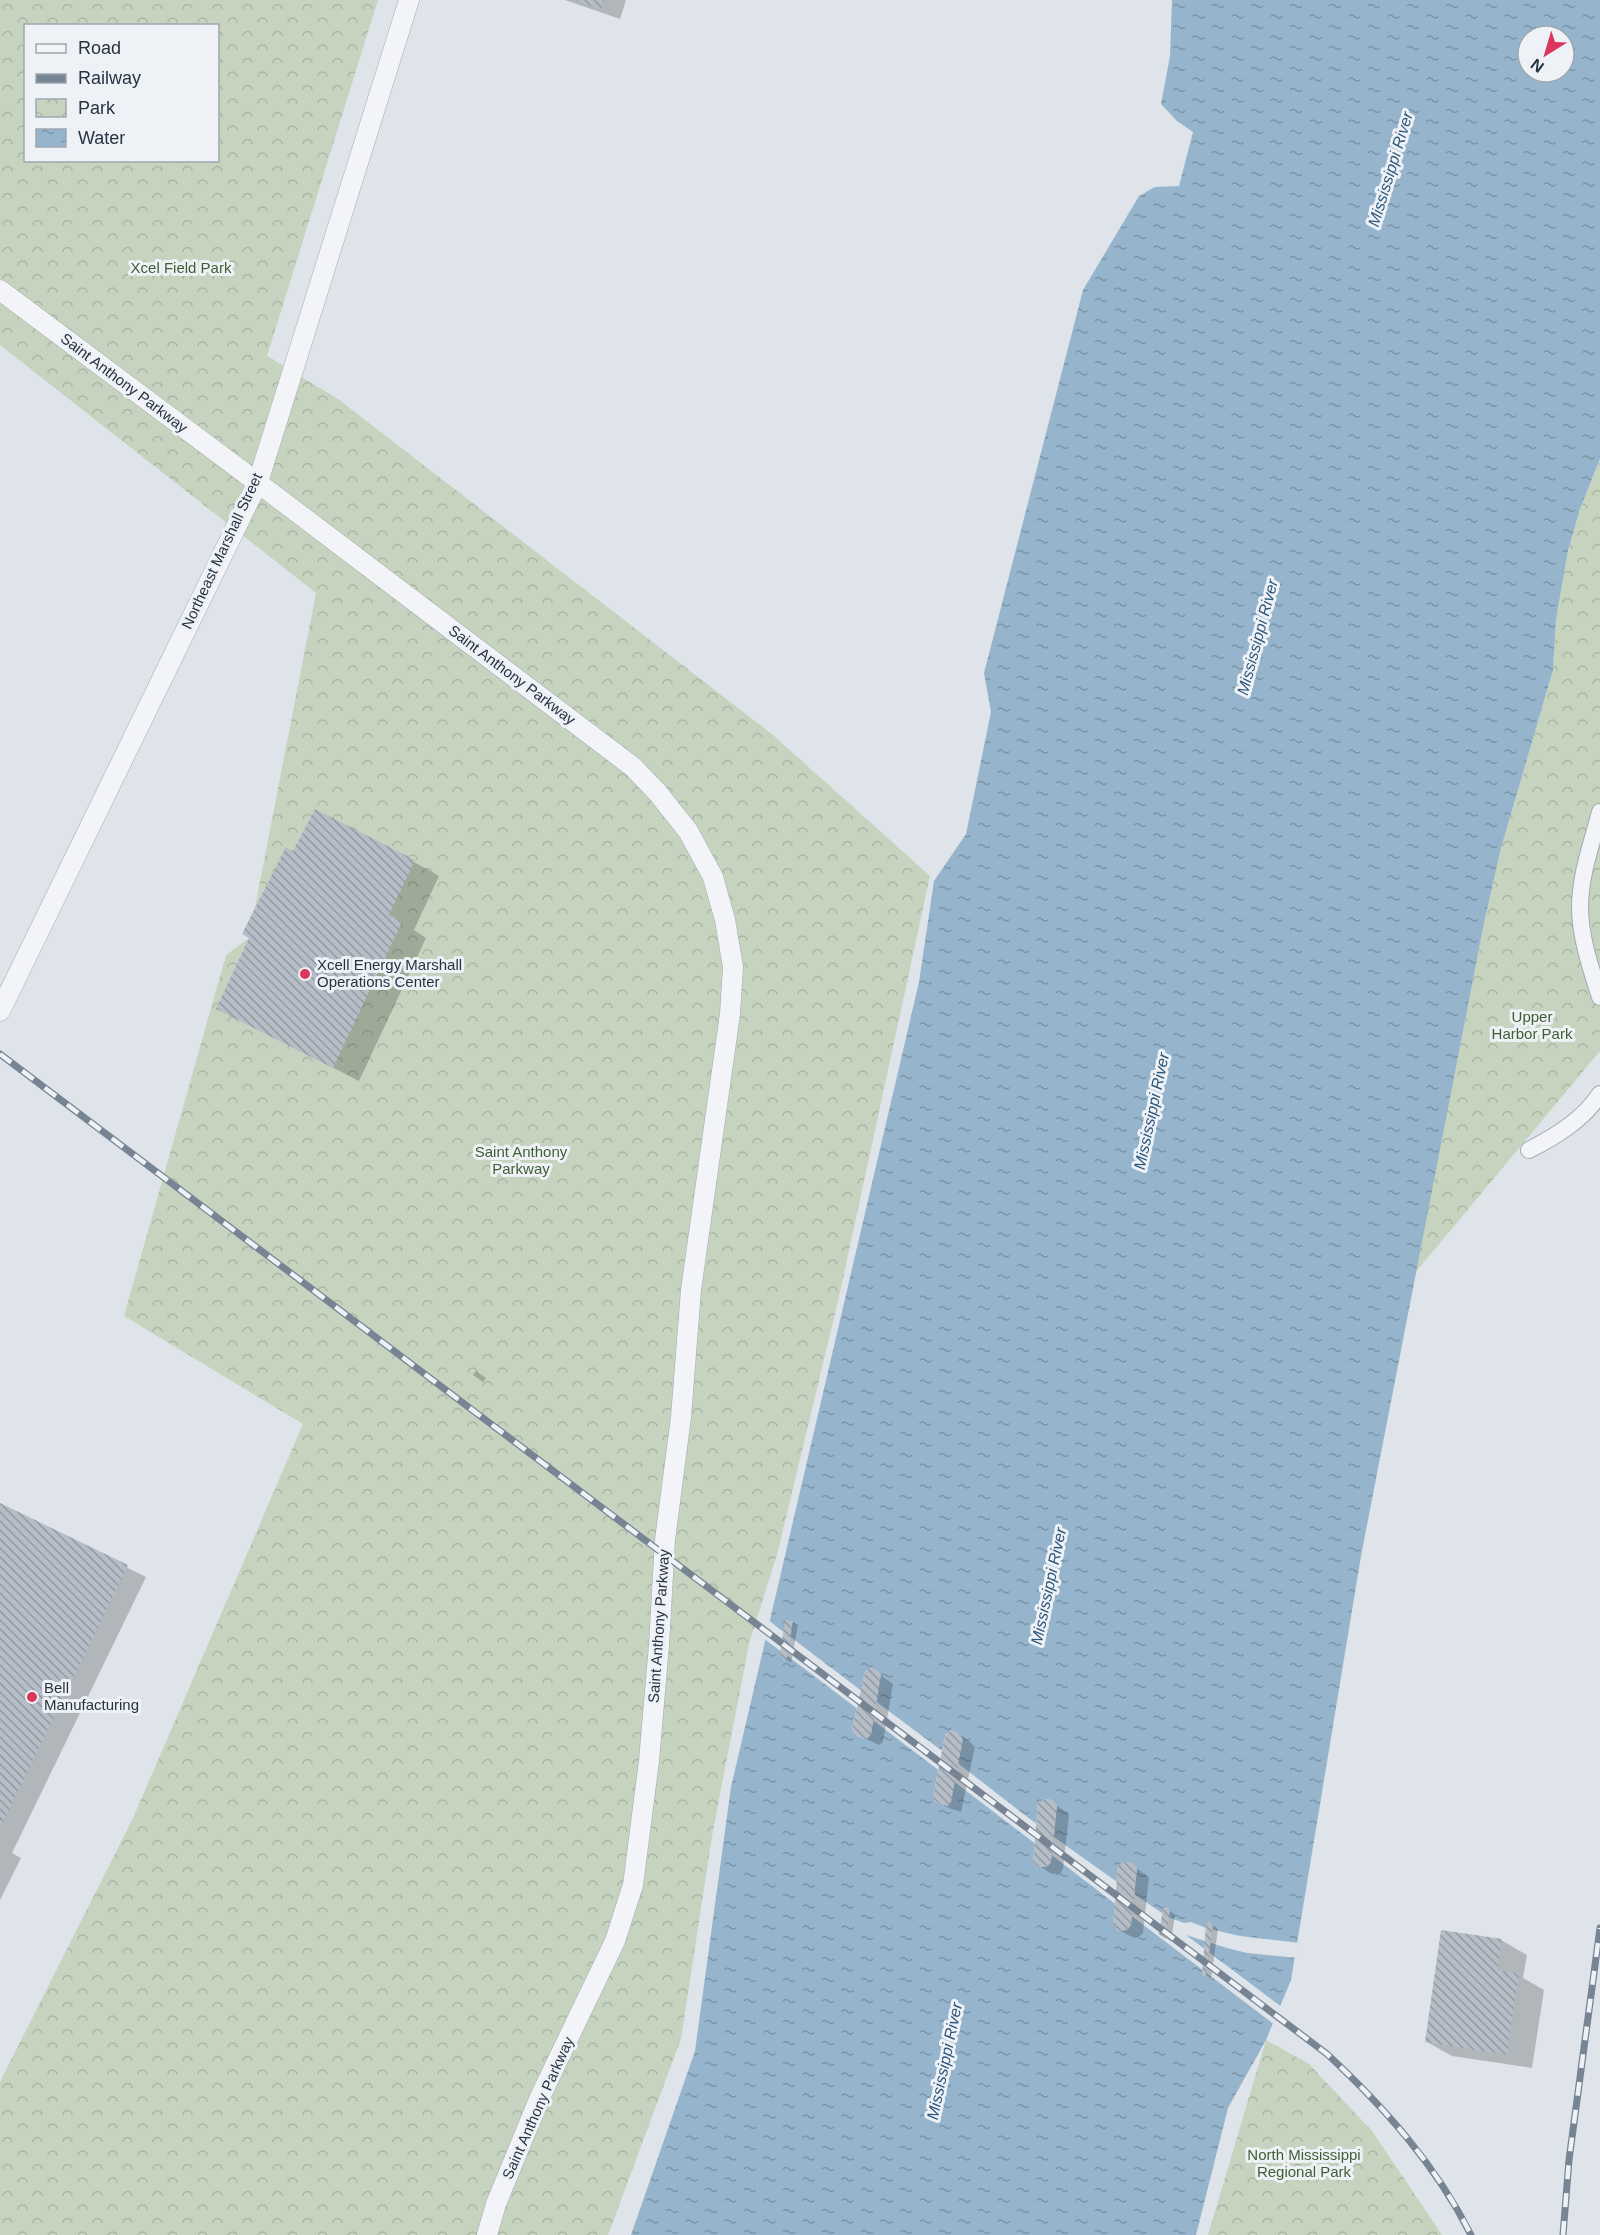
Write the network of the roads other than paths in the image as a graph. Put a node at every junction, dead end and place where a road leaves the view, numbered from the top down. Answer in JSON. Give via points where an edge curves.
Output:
{"nodes":[{"id":1,"x":409,"y":0,"type":"edge"},
{"id":2,"x":0,"y":290,"type":"edge"},
{"id":3,"x":258,"y":482,"type":"junction"},
{"id":4,"x":1600,"y":812,"type":"edge"},
{"id":5,"x":1600,"y":998,"type":"edge"},
{"id":6,"x":0,"y":1011,"type":"edge"},
{"id":7,"x":1600,"y":1094,"type":"edge"},
{"id":8,"x":1529,"y":1150,"type":"dead end"},
{"id":9,"x":487,"y":2235,"type":"edge"}],
"edges":[{"from":1,"to":3,"type":"street","name":"Northeast Marshall Street"},
{"from":2,"to":3,"type":"street","name":"Saint Anthony Parkway"},
{"from":3,"to":6,"type":"street","name":"Northeast Marshall Street"},
{"from":3,"to":9,"type":"street","name":"Saint Anthony Parkway","via":[[633,767],[688,831],[713,877],[733,967],[691,1290],[681,1417],[665,1540],[649,1761],[633,1885],[615,1941],[540,2097]]},
{"from":4,"to":5,"type":"street","via":[[1580,908]]},
{"from":7,"to":8,"type":"street","via":[[1560,1134]]}]}
